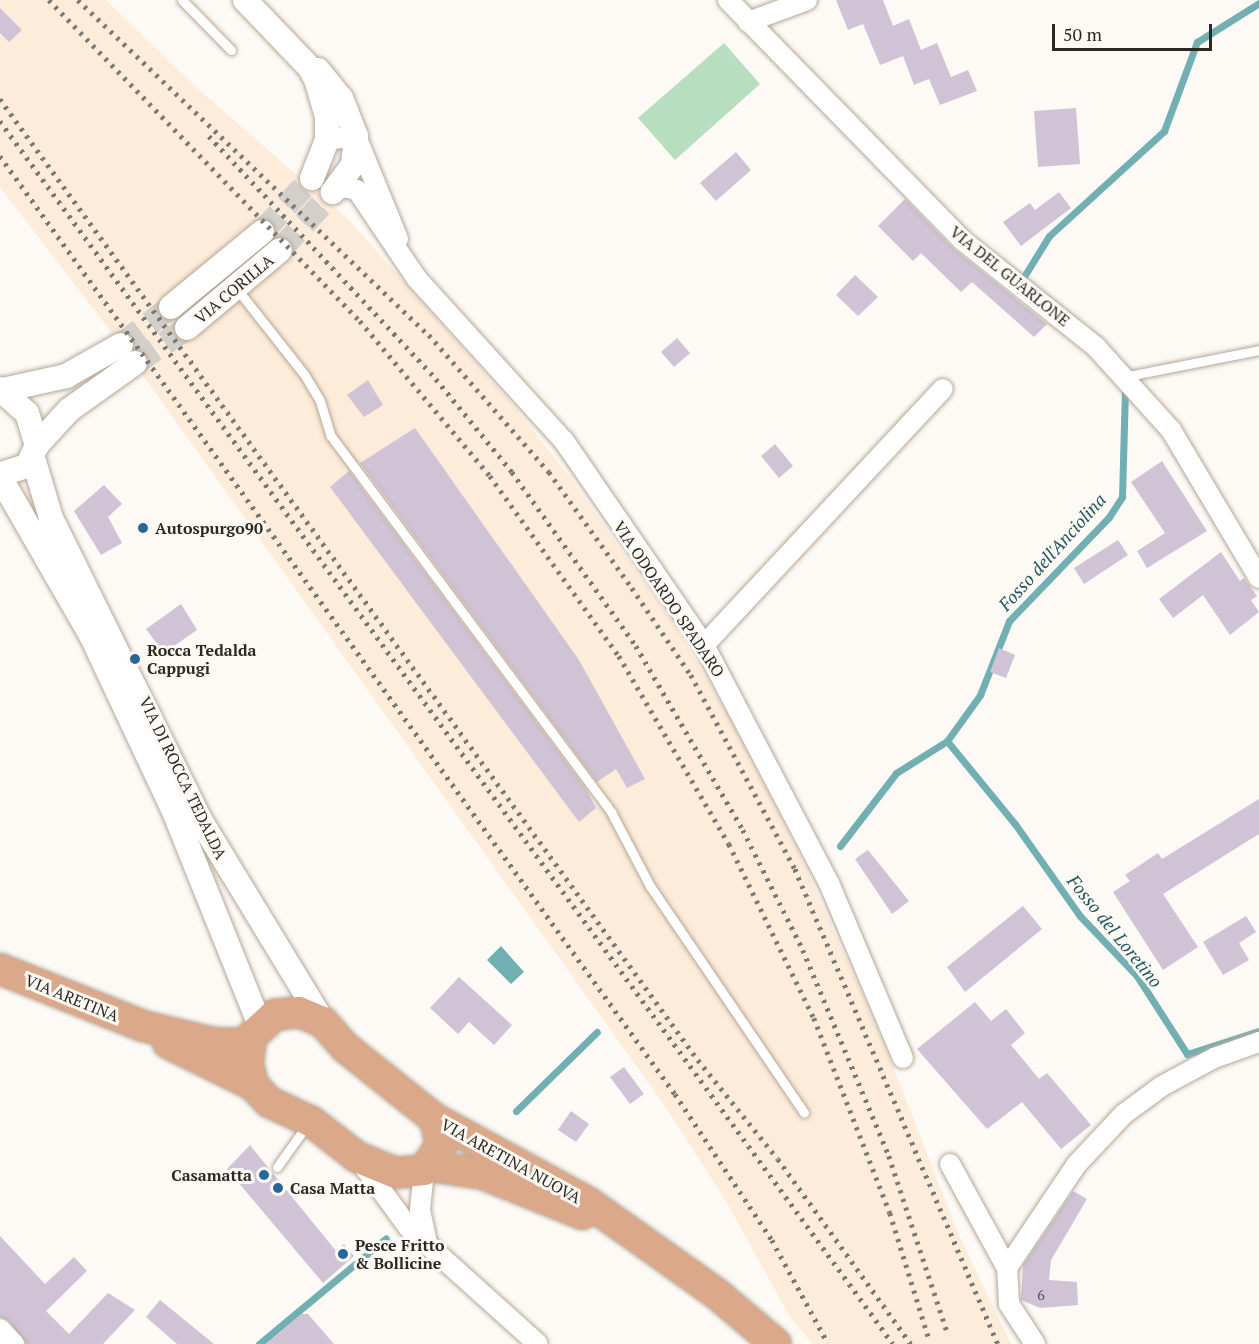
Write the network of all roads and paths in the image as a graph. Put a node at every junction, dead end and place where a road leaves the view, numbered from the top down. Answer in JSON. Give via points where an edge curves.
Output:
{"nodes":[{"id":1,"x":182,"y":0,"type":"edge"},
{"id":2,"x":244,"y":0,"type":"edge"},
{"id":3,"x":728,"y":0,"type":"edge"},
{"id":4,"x":807,"y":0,"type":"edge"},
{"id":5,"x":748,"y":22,"type":"junction"},
{"id":6,"x":231,"y":50,"type":"dead end"},
{"id":7,"x":297,"y":55,"type":"junction"},
{"id":8,"x":356,"y":136,"type":"junction"},
{"id":9,"x":327,"y":140,"type":"junction"},
{"id":10,"x":312,"y":178,"type":"tunnel mouth"},
{"id":11,"x":333,"y":192,"type":"joint"},
{"id":12,"x":262,"y":232,"type":"tunnel mouth"},
{"id":13,"x":280,"y":250,"type":"tunnel mouth"},
{"id":14,"x":417,"y":279,"type":"junction"},
{"id":15,"x":237,"y":289,"type":"junction"},
{"id":16,"x":171,"y":307,"type":"tunnel mouth"},
{"id":17,"x":187,"y":328,"type":"tunnel mouth"},
{"id":18,"x":1259,"y":350,"type":"edge"},
{"id":19,"x":1123,"y":377,"type":"junction"},
{"id":20,"x":944,"y":389,"type":"dead end"},
{"id":21,"x":2,"y":390,"type":"edge"},
{"id":22,"x":35,"y":452,"type":"junction"},
{"id":23,"x":0,"y":475,"type":"edge"},
{"id":24,"x":1259,"y":578,"type":"edge"},
{"id":25,"x":704,"y":645,"type":"junction"},
{"id":26,"x":0,"y":969,"type":"edge"},
{"id":27,"x":323,"y":1022,"type":"junction"},
{"id":28,"x":143,"y":1026,"type":"junction"},
{"id":29,"x":255,"y":1034,"type":"junction"},
{"id":30,"x":1259,"y":1042,"type":"edge"},
{"id":31,"x":903,"y":1058,"type":"dead end"},
{"id":32,"x":254,"y":1085,"type":"junction"},
{"id":33,"x":804,"y":1113,"type":"dead end"},
{"id":34,"x":435,"y":1119,"type":"junction"},
{"id":35,"x":310,"y":1121,"type":"junction"},
{"id":36,"x":357,"y":1157,"type":"junction"},
{"id":37,"x":950,"y":1164,"type":"dead end"},
{"id":38,"x":277,"y":1167,"type":"dead end"},
{"id":39,"x":427,"y":1168,"type":"junction"},
{"id":40,"x":616,"y":1224,"type":"junction"},
{"id":41,"x":427,"y":1243,"type":"junction"},
{"id":42,"x":1007,"y":1268,"type":"junction"},
{"id":43,"x":0,"y":1329,"type":"edge"},
{"id":44,"x":531,"y":1342,"type":"edge"},
{"id":45,"x":14,"y":1344,"type":"edge"},
{"id":46,"x":776,"y":1344,"type":"edge"},
{"id":47,"x":1035,"y":1344,"type":"edge"}],
"edges":[{"from":1,"to":6,"type":"lane"},
{"from":2,"to":7,"type":"street"},
{"from":3,"to":5,"type":"street","name":"VIA DEL GUARLONE"},
{"from":4,"to":5,"type":"street"},
{"from":5,"to":19,"type":"street","name":"VIA DEL GUARLONE","via":[[962,240],[1096,347]]},
{"from":7,"to":8,"type":"street","via":[[322,73],[341,98]]},
{"from":7,"to":9,"type":"street","via":[[317,82],[327,116]]},
{"from":8,"to":9,"type":"street"},
{"from":8,"to":11,"type":"street","via":[[354,165]]},
{"from":8,"to":14,"type":"street","name":"VIA ODOARDO SPADARO"},
{"from":9,"to":10,"type":"street"},
{"from":11,"to":14,"type":"street","name":"VIA ODOARDO SPADARO","via":[[344,187],[357,190]]},
{"from":12,"to":16,"type":"street","name":"VIA CORILLA"},
{"from":13,"to":15,"type":"street","name":"VIA CORILLA"},
{"from":14,"to":25,"type":"street","name":"VIA ODOARDO SPADARO","via":[[564,441]]},
{"from":15,"to":17,"type":"street","name":"VIA CORILLA"},
{"from":15,"to":33,"type":"lane","via":[[304,374],[320,401],[332,435],[611,812],[650,886]]},
{"from":18,"to":19,"type":"lane"},
{"from":19,"to":24,"type":"street","name":"VIA DEL GUARLONE","via":[[1171,430]]},
{"from":20,"to":25,"type":"street"},
{"from":21,"to":22,"type":"street","name":"VIA DI ROCCA TEDALDA","via":[[27,413]]},
{"from":21,"to":22,"type":"street","via":[[66,376],[128,354],[69,410]]},
{"from":22,"to":23,"type":"street","name":"VIA DI ROCCA TEDALDA","via":[[19,472]]},
{"from":22,"to":27,"type":"street","name":"VIA DI ROCCA TEDALDA","via":[[58,535],[127,664],[200,818]]},
{"from":23,"to":29,"type":"street","name":"VIA DI ROCCA TEDALDA","via":[[91,635],[173,809]]},
{"from":25,"to":31,"type":"street","name":"VIA ODOARDO SPADARO","via":[[829,883]]},
{"from":26,"to":28,"type":"main road","name":"VIA ARETINA"},
{"from":27,"to":29,"type":"main road","via":[[287,1012]]},
{"from":27,"to":34,"type":"main road","name":"VIA ARETINA NUOVA","via":[[346,1048]]},
{"from":28,"to":29,"type":"main road","name":"VIA ARETINA","via":[[214,1043]]},
{"from":28,"to":32,"type":"main road","name":"VIA ARETINA","via":[[205,1063]]},
{"from":29,"to":32,"type":"main road","via":[[248,1063]]},
{"from":30,"to":42,"type":"street","via":[[1214,1058],[1162,1086],[1124,1114],[1077,1164]]},
{"from":32,"to":35,"type":"main road","name":"VIA ARETINA","via":[[269,1102]]},
{"from":34,"to":39,"type":"main road","via":[[441,1145]]},
{"from":34,"to":40,"type":"main road","name":"VIA ARETINA NUOVA","via":[[531,1168]]},
{"from":35,"to":36,"type":"main road","name":"VIA ARETINA"},
{"from":35,"to":38,"type":"lane"},
{"from":36,"to":39,"type":"main road","name":"VIA ARETINA NUOVA","via":[[396,1173]]},
{"from":36,"to":41,"type":"street","via":[[393,1211]]},
{"from":37,"to":42,"type":"street"},
{"from":39,"to":40,"type":"main road","name":"VIA ARETINA NUOVA","via":[[483,1174]]},
{"from":39,"to":41,"type":"street","via":[[420,1209]]},
{"from":40,"to":46,"type":"main road","name":"VIA ARETINA NUOVA","via":[[717,1293]]},
{"from":41,"to":44,"type":"street"},
{"from":42,"to":47,"type":"street","via":[[1010,1304]]},
{"from":43,"to":45,"type":"street"}]}
